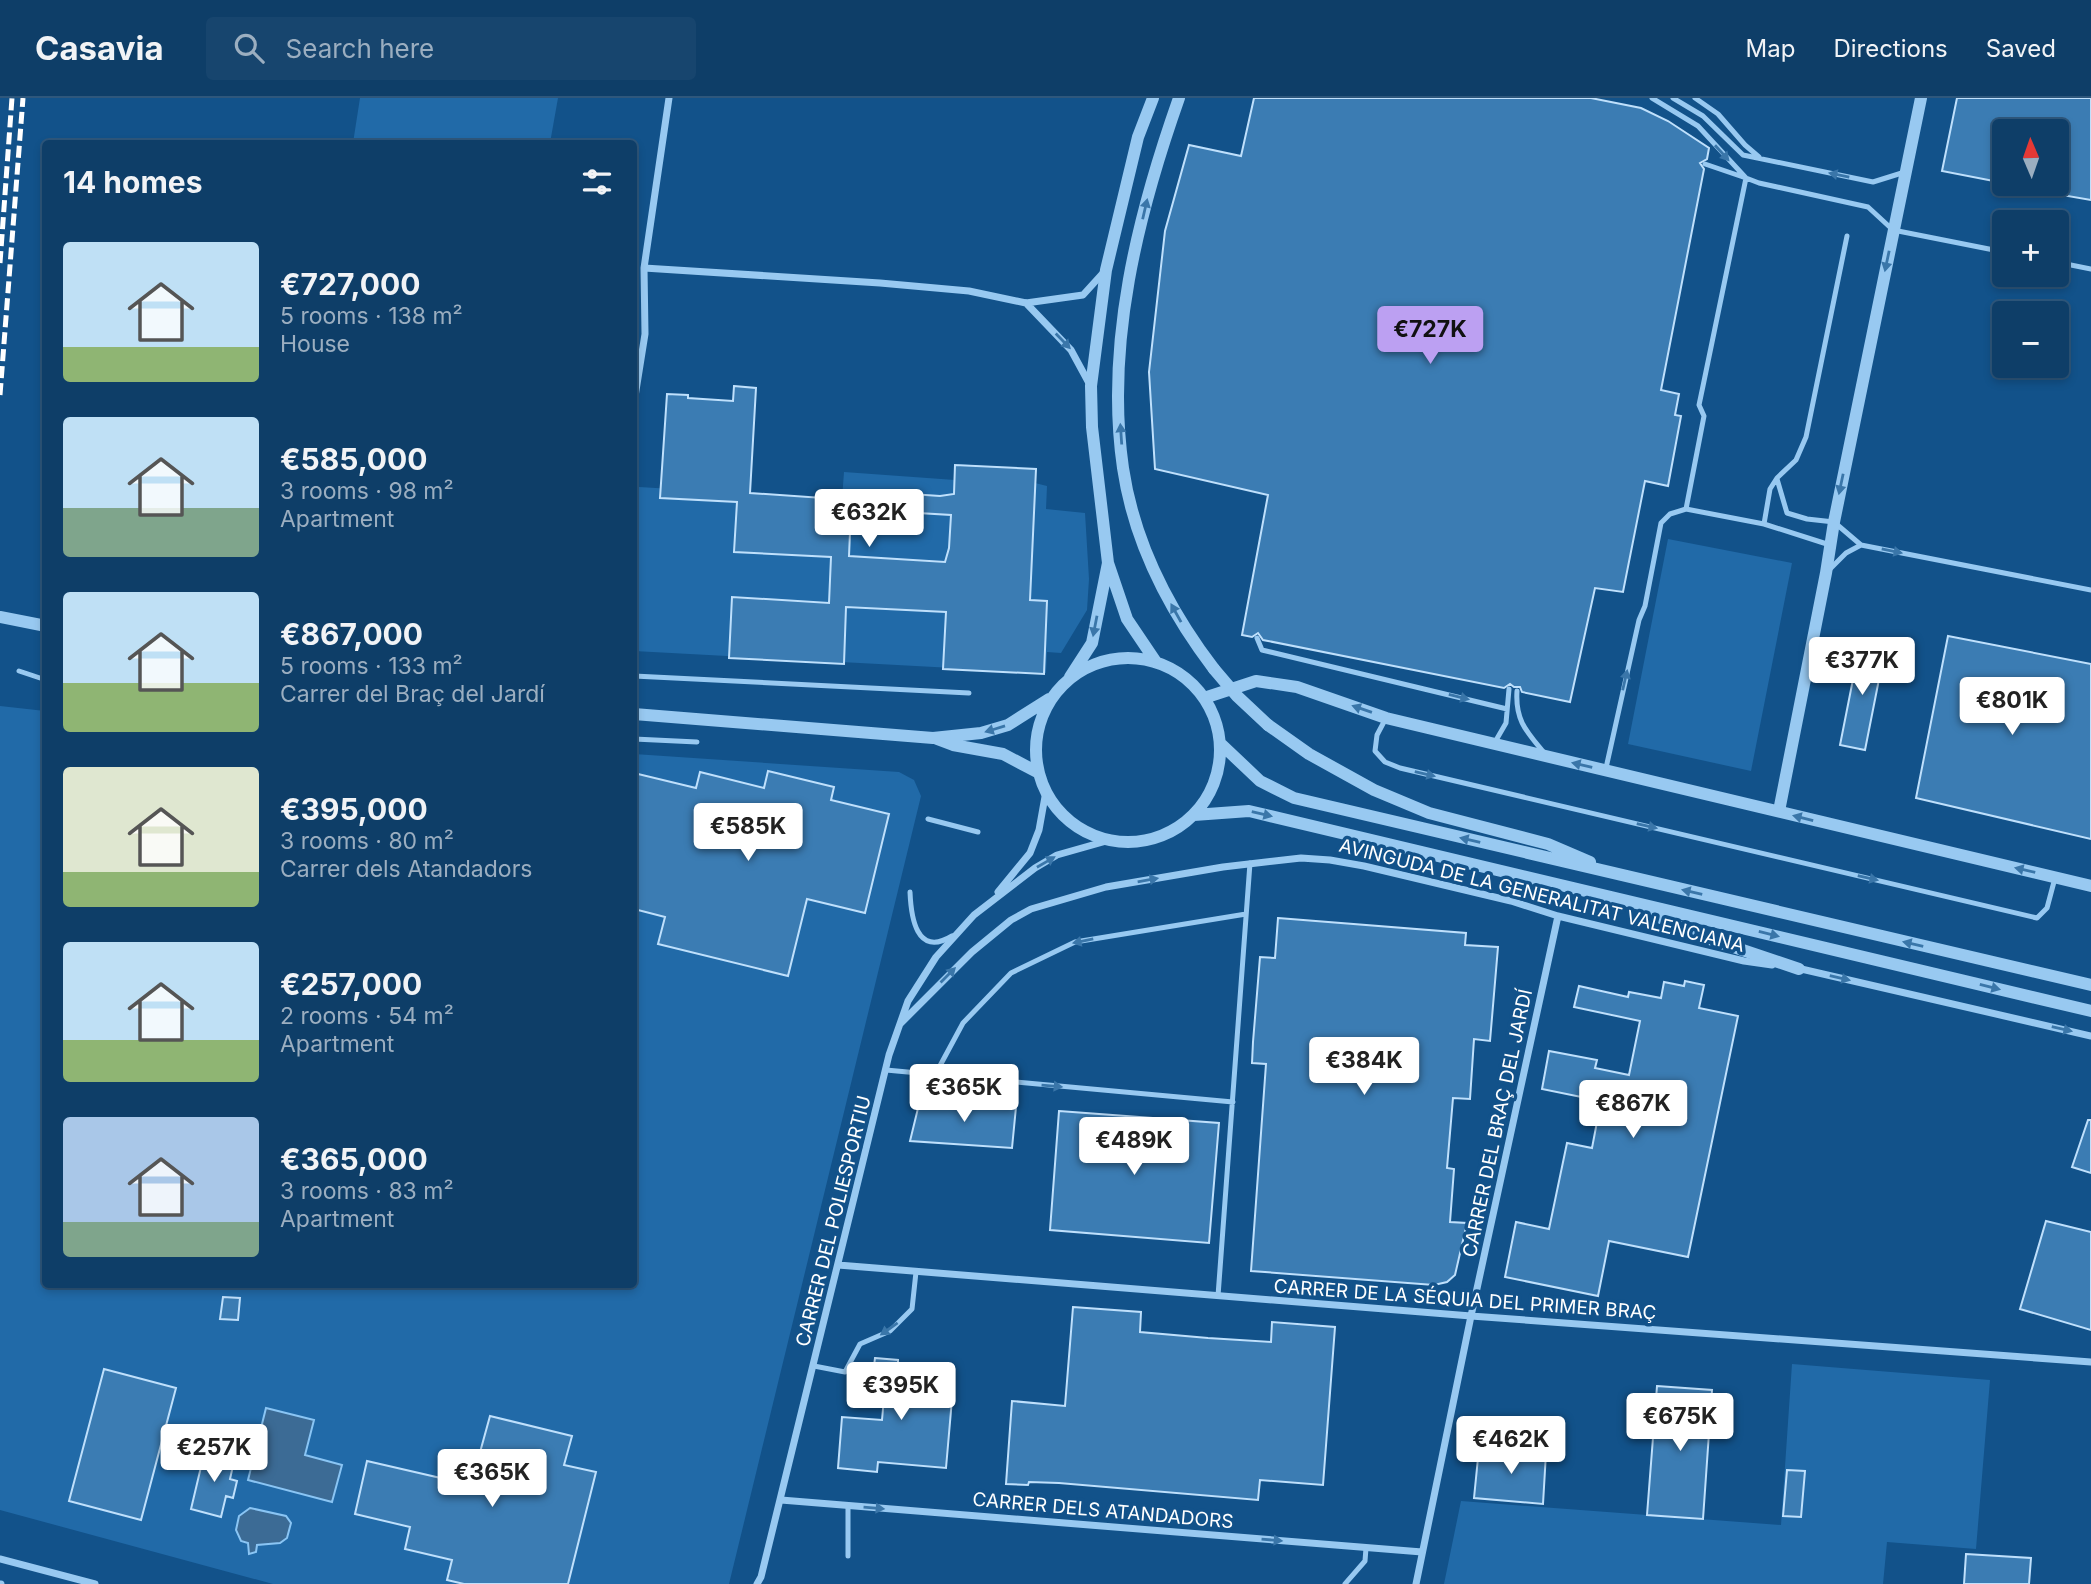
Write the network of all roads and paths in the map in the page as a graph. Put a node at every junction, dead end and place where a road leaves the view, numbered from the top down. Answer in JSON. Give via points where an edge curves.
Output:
{"nodes":[{"id":1,"x":669,"y":98,"type":"edge"},
{"id":2,"x":1153,"y":98,"type":"edge"},
{"id":3,"x":1179,"y":98,"type":"edge"},
{"id":4,"x":1652,"y":98,"type":"edge"},
{"id":5,"x":1673,"y":98,"type":"edge"},
{"id":6,"x":1695,"y":98,"type":"edge"},
{"id":7,"x":1920,"y":98,"type":"edge"},
{"id":8,"x":1761,"y":159,"type":"junction"},
{"id":9,"x":1706,"y":164,"type":"dead end"},
{"id":10,"x":1905,"y":172,"type":"junction"},
{"id":11,"x":1746,"y":178,"type":"junction"},
{"id":12,"x":1893,"y":230,"type":"junction"},
{"id":13,"x":1847,"y":236,"type":"dead end"},
{"id":14,"x":1992,"y":250,"type":"edge"},
{"id":15,"x":2069,"y":265,"type":"edge"},
{"id":16,"x":644,"y":268,"type":"junction"},
{"id":17,"x":2091,"y":269,"type":"edge"},
{"id":18,"x":1106,"y":271,"type":"junction"},
{"id":19,"x":1026,"y":303,"type":"junction"},
{"id":20,"x":637,"y":384,"type":"edge"},
{"id":21,"x":1091,"y":386,"type":"junction"},
{"id":22,"x":1777,"y":478,"type":"junction"},
{"id":23,"x":1686,"y":509,"type":"junction"},
{"id":24,"x":1834,"y":522,"type":"junction"},
{"id":25,"x":1764,"y":524,"type":"junction"},
{"id":26,"x":1830,"y":545,"type":"junction"},
{"id":27,"x":1861,"y":545,"type":"junction"},
{"id":28,"x":1108,"y":563,"type":"junction"},
{"id":29,"x":1826,"y":573,"type":"junction"},
{"id":30,"x":2091,"y":590,"type":"edge"},
{"id":31,"x":0,"y":617,"type":"edge"},
{"id":32,"x":42,"y":625,"type":"edge"},
{"id":33,"x":1257,"y":638,"type":"dead end"},
{"id":34,"x":1156,"y":662,"type":"junction"},
{"id":35,"x":19,"y":671,"type":"dead end"},
{"id":36,"x":637,"y":676,"type":"edge"},
{"id":37,"x":42,"y":679,"type":"edge"},
{"id":38,"x":1066,"y":682,"type":"junction"},
{"id":39,"x":1508,"y":689,"type":"dead end"},
{"id":40,"x":1517,"y":691,"type":"dead end"},
{"id":41,"x":969,"y":693,"type":"dead end"},
{"id":42,"x":1205,"y":698,"type":"junction"},
{"id":43,"x":1050,"y":699,"type":"junction"},
{"id":44,"x":1507,"y":709,"type":"junction"},
{"id":45,"x":637,"y":714,"type":"edge"},
{"id":46,"x":1386,"y":718,"type":"junction"},
{"id":47,"x":933,"y":738,"type":"junction"},
{"id":48,"x":637,"y":739,"type":"edge"},
{"id":49,"x":697,"y":742,"type":"dead end"},
{"id":50,"x":1221,"y":744,"type":"junction"},
{"id":51,"x":1494,"y":744,"type":"junction"},
{"id":52,"x":1547,"y":757,"type":"junction"},
{"id":53,"x":1605,"y":771,"type":"junction"},
{"id":54,"x":1039,"y":773,"type":"junction"},
{"id":55,"x":1046,"y":791,"type":"junction"},
{"id":56,"x":1779,"y":811,"type":"junction"},
{"id":57,"x":1194,"y":815,"type":"junction"},
{"id":58,"x":928,"y":819,"type":"dead end"},
{"id":59,"x":978,"y":832,"type":"dead end"},
{"id":60,"x":1110,"y":840,"type":"junction"},
{"id":61,"x":1250,"y":863,"type":"junction"},
{"id":62,"x":1623,"y":876,"type":"junction"},
{"id":63,"x":2055,"y":878,"type":"junction"},
{"id":64,"x":2091,"y":886,"type":"edge"},
{"id":65,"x":910,"y":892,"type":"dead end"},
{"id":66,"x":1620,"y":898,"type":"junction"},
{"id":67,"x":991,"y":901,"type":"junction"},
{"id":68,"x":1246,"y":914,"type":"junction"},
{"id":69,"x":1558,"y":916,"type":"junction"},
{"id":70,"x":957,"y":933,"type":"junction"},
{"id":71,"x":1799,"y":969,"type":"junction"},
{"id":72,"x":2091,"y":985,"type":"edge"},
{"id":73,"x":2091,"y":1011,"type":"edge"},
{"id":74,"x":900,"y":1024,"type":"junction"},
{"id":75,"x":2091,"y":1036,"type":"edge"},
{"id":76,"x":886,"y":1070,"type":"junction"},
{"id":77,"x":935,"y":1075,"type":"junction"},
{"id":78,"x":1233,"y":1102,"type":"junction"},
{"id":79,"x":838,"y":1265,"type":"junction"},
{"id":80,"x":916,"y":1272,"type":"junction"},
{"id":81,"x":1218,"y":1296,"type":"junction"},
{"id":82,"x":1471,"y":1316,"type":"junction"},
{"id":83,"x":2091,"y":1362,"type":"edge"},
{"id":84,"x":814,"y":1366,"type":"junction"},
{"id":85,"x":781,"y":1500,"type":"junction"},
{"id":86,"x":848,"y":1506,"type":"junction"},
{"id":87,"x":1366,"y":1548,"type":"junction"},
{"id":88,"x":1422,"y":1552,"type":"junction"},
{"id":89,"x":848,"y":1556,"type":"dead end"},
{"id":90,"x":0,"y":1559,"type":"edge"},
{"id":91,"x":760,"y":1581,"type":"edge"},
{"id":92,"x":95,"y":1584,"type":"edge"},
{"id":93,"x":1345,"y":1584,"type":"edge"},
{"id":94,"x":1416,"y":1584,"type":"edge"}],
"edges":[{"from":1,"to":16,"type":"street"},
{"from":2,"to":18,"type":"street","via":[[1138,137]]},
{"from":62,"to":3,"type":"street","one_way":true,"bridge":true,"via":[[1548,844],[1429,813],[1374,790],[1268,725],[1237,696],[1188,636],[1152,565],[1131,501],[1123,467],[1119,380],[1132,266]]},
{"from":4,"to":11,"type":"lane","one_way":true,"via":[[1698,126]]},
{"from":5,"to":8,"type":"lane","via":[[1703,116],[1743,155]]},
{"from":6,"to":8,"type":"lane","via":[[1718,114]]},
{"from":7,"to":10,"type":"street"},
{"from":10,"to":8,"type":"lane","one_way":true,"via":[[1873,182]]},
{"from":9,"to":11,"type":"lane"},
{"from":10,"to":12,"type":"street"},
{"from":11,"to":12,"type":"lane","via":[[1868,207]]},
{"from":11,"to":23,"type":"lane","via":[[1699,405],[1704,416]]},
{"from":12,"to":14,"type":"lane"},
{"from":12,"to":24,"type":"street","one_way":true},
{"from":13,"to":22,"type":"lane","via":[[1806,437],[1796,460]]},
{"from":15,"to":17,"type":"lane"},
{"from":16,"to":19,"type":"street","via":[[918,286]]},
{"from":16,"to":20,"type":"street","via":[[645,334]]},
{"from":18,"to":19,"type":"street","via":[[1083,295]]},
{"from":18,"to":21,"type":"street"},
{"from":19,"to":21,"type":"street","one_way":true,"via":[[1071,350]]},
{"from":21,"to":28,"type":"street"},
{"from":22,"to":24,"type":"lane","via":[[1787,513]]},
{"from":22,"to":25,"type":"lane","via":[[1770,489]]},
{"from":23,"to":25,"type":"lane"},
{"from":53,"to":23,"type":"lane","one_way":true,"via":[[1646,606],[1661,523]]},
{"from":24,"to":26,"type":"street"},
{"from":24,"to":27,"type":"lane"},
{"from":25,"to":26,"type":"lane"},
{"from":26,"to":29,"type":"street"},
{"from":27,"to":29,"type":"lane"},
{"from":27,"to":30,"type":"lane","one_way":true},
{"from":28,"to":34,"type":"street","via":[[1127,620]]},
{"from":28,"to":38,"type":"street","one_way":true,"via":[[1092,643]]},
{"from":29,"to":56,"type":"street"},
{"from":31,"to":32,"type":"street"},
{"from":33,"to":44,"type":"lane","one_way":true,"via":[[1262,650]]},
{"from":34,"to":38,"type":"street","via":[[1114,660],[1094,665]]},
{"from":34,"to":42,"type":"street","via":[[1183,676]]},
{"from":35,"to":37,"type":"lane"},
{"from":36,"to":41,"type":"lane"},
{"from":38,"to":43,"type":"street"},
{"from":39,"to":44,"type":"lane"},
{"from":40,"to":52,"type":"lane","via":[[1516,708],[1523,727]]},
{"from":46,"to":42,"type":"street","one_way":true,"via":[[1297,687],[1256,681]]},
{"from":42,"to":50,"type":"street"},
{"from":43,"to":47,"type":"street","one_way":true,"via":[[1008,725]]},
{"from":43,"to":54,"type":"street","via":[[1039,728]]},
{"from":44,"to":51,"type":"lane","via":[[1506,723]]},
{"from":45,"to":47,"type":"street"},
{"from":46,"to":51,"type":"street"},
{"from":46,"to":63,"type":"lane","one_way":true,"via":[[1375,751],[1400,768],[2037,918],[2047,908]]},
{"from":47,"to":54,"type":"street","via":[[1003,754]]},
{"from":48,"to":49,"type":"lane"},
{"from":50,"to":57,"type":"street","via":[[1212,789]]},
{"from":62,"to":50,"type":"street","one_way":true,"via":[[1294,798],[1260,781]]},
{"from":51,"to":52,"type":"street"},
{"from":53,"to":52,"type":"street","one_way":true},
{"from":53,"to":56,"type":"street"},
{"from":54,"to":55,"type":"street"},
{"from":55,"to":60,"type":"street","via":[[1072,823]]},
{"from":55,"to":67,"type":"street","name":"CARRER DEL POLIESPORTIU","via":[[1040,830],[1030,853]]},
{"from":63,"to":56,"type":"street","one_way":true},
{"from":57,"to":60,"type":"street","via":[[1164,835],[1128,842]]},
{"from":57,"to":66,"type":"street","one_way":true,"via":[[1249,811]]},
{"from":58,"to":59,"type":"lane"},
{"from":67,"to":60,"type":"street","name":"CARRER DEL POLIESPORTIU","one_way":true,"via":[[1057,855]]},
{"from":61,"to":68,"type":"lane"},
{"from":61,"to":69,"type":"street","name":"AVINGUDA DE LA GENERALITAT VALENCIANA","via":[[1330,860]]},
{"from":74,"to":61,"type":"street","name":"AVINGUDA DE LA GENERALITAT VALENCIANA","one_way":true,"via":[[972,952],[1031,909],[1106,887]]},
{"from":72,"to":62,"type":"street","one_way":true},
{"from":63,"to":64,"type":"street"},
{"from":65,"to":70,"type":"lane","via":[[911,914],[924,939],[946,940]]},
{"from":66,"to":71,"type":"street","via":[[1692,933]]},
{"from":66,"to":73,"type":"street","one_way":true},
{"from":67,"to":70,"type":"street","name":"CARRER DEL POLIESPORTIU"},
{"from":68,"to":77,"type":"lane","one_way":true,"via":[[1075,942],[1011,973],[963,1023]]},
{"from":68,"to":78,"type":"lane"},
{"from":69,"to":71,"type":"street","name":"AVINGUDA DE LA GENERALITAT VALENCIANA","via":[[1744,961]]},
{"from":69,"to":82,"type":"street","name":"CARRER DEL BRAÇ DEL JARDÍ"},
{"from":70,"to":74,"type":"street","name":"CARRER DEL POLIESPORTIU","via":[[908,1001]]},
{"from":71,"to":75,"type":"street","name":"AVINGUDA DE LA GENERALITAT VALENCIANA","one_way":true},
{"from":74,"to":76,"type":"street","name":"CARRER DEL POLIESPORTIU"},
{"from":76,"to":77,"type":"lane"},
{"from":76,"to":79,"type":"street","name":"CARRER DEL POLIESPORTIU"},
{"from":77,"to":78,"type":"lane","one_way":true},
{"from":78,"to":81,"type":"lane"},
{"from":79,"to":80,"type":"street","name":"CARRER DE LA SÉQUIA DEL PRIMER BRAÇ"},
{"from":79,"to":84,"type":"street","name":"CARRER DEL POLIESPORTIU"},
{"from":80,"to":81,"type":"street","name":"CARRER DE LA SÉQUIA DEL PRIMER BRAÇ"},
{"from":80,"to":84,"type":"lane","one_way":true,"via":[[912,1309],[890,1331],[860,1344],[845,1372]]},
{"from":81,"to":82,"type":"street","name":"CARRER DE LA SÉQUIA DEL PRIMER BRAÇ"},
{"from":82,"to":83,"type":"street","name":"CARRER DE LA SÉQUIA DEL PRIMER BRAÇ"},
{"from":82,"to":88,"type":"street","name":"CARRER DEL BRAÇ DEL JARDÍ"},
{"from":84,"to":85,"type":"street","name":"CARRER DEL POLIESPORTIU"},
{"from":85,"to":86,"type":"street","name":"CARRER DELS ATANDADORS"},
{"from":85,"to":91,"type":"street","name":"CARRER DEL POLIESPORTIU"},
{"from":86,"to":87,"type":"street","name":"CARRER DELS ATANDADORS","one_way":true},
{"from":86,"to":89,"type":"lane"},
{"from":87,"to":88,"type":"street","name":"CARRER DELS ATANDADORS"},
{"from":87,"to":93,"type":"lane","via":[[1365,1561]]},
{"from":88,"to":94,"type":"street","name":"CARRER DEL BRAÇ DEL JARDÍ"},
{"from":90,"to":92,"type":"street"}]}
